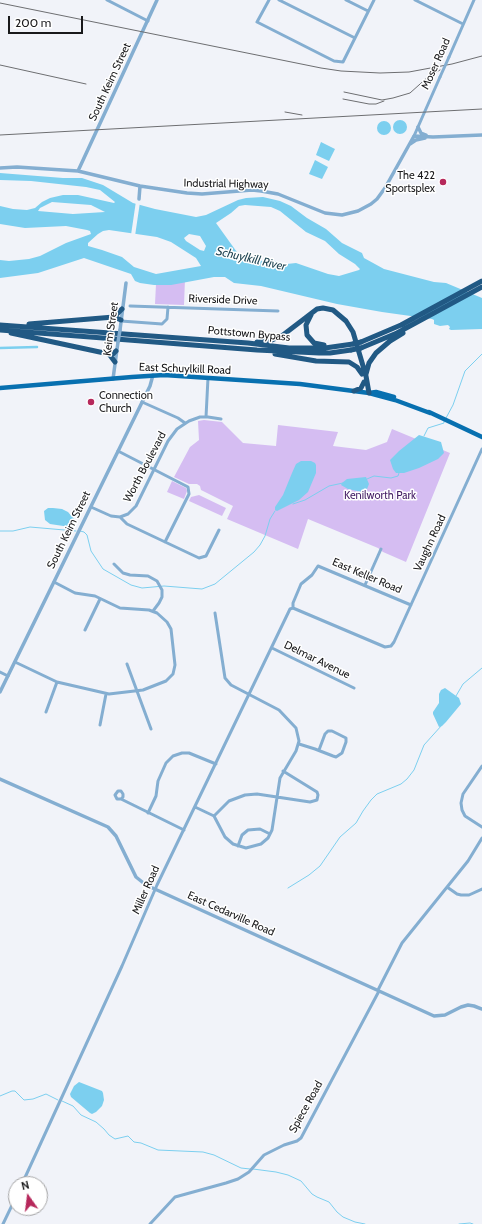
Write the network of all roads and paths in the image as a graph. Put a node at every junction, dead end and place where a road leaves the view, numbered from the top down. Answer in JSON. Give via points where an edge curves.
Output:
{"nodes":[{"id":1,"x":107,"y":0,"type":"edge"},
{"id":2,"x":157,"y":0,"type":"edge"},
{"id":3,"x":269,"y":0,"type":"edge"},
{"id":4,"x":279,"y":0,"type":"edge"},
{"id":5,"x":292,"y":0,"type":"edge"},
{"id":6,"x":346,"y":0,"type":"edge"},
{"id":7,"x":374,"y":0,"type":"edge"},
{"id":8,"x":415,"y":0,"type":"edge"},
{"id":9,"x":474,"y":0,"type":"edge"},
{"id":10,"x":289,"y":5,"type":"junction"},
{"id":11,"x":368,"y":11,"type":"junction"},
{"id":12,"x":148,"y":21,"type":"junction"},
{"id":13,"x":463,"y":24,"type":"junction"},
{"id":14,"x":355,"y":38,"type":"junction"},
{"id":15,"x":418,"y":127,"type":"junction"},
{"id":16,"x":482,"y":135,"type":"edge"},
{"id":17,"x":414,"y":136,"type":"junction"},
{"id":18,"x":433,"y":137,"type":"junction"},
{"id":19,"x":410,"y":145,"type":"junction"},
{"id":20,"x":0,"y":168,"type":"edge"},
{"id":21,"x":78,"y":172,"type":"junction"},
{"id":22,"x":140,"y":186,"type":"junction"},
{"id":23,"x":139,"y":198,"type":"dead end"},
{"id":24,"x":482,"y":281,"type":"edge"},
{"id":25,"x":126,"y":283,"type":"dead end"},
{"id":26,"x":482,"y":287,"type":"edge"},
{"id":27,"x":130,"y":306,"type":"dead end"},
{"id":28,"x":168,"y":307,"type":"junction"},
{"id":29,"x":122,"y":309,"type":"junction"},
{"id":30,"x":278,"y":311,"type":"dead end"},
{"id":31,"x":114,"y":317,"type":"junction"},
{"id":32,"x":121,"y":320,"type":"junction"},
{"id":33,"x":0,"y":324,"type":"edge"},
{"id":34,"x":410,"y":328,"type":"junction"},
{"id":35,"x":0,"y":331,"type":"edge"},
{"id":36,"x":248,"y":343,"type":"junction"},
{"id":37,"x":361,"y":345,"type":"junction"},
{"id":38,"x":352,"y":347,"type":"junction"},
{"id":39,"x":256,"y":350,"type":"junction"},
{"id":40,"x":116,"y":351,"type":"junction"},
{"id":41,"x":109,"y":354,"type":"junction"},
{"id":42,"x":115,"y":362,"type":"junction"},
{"id":43,"x":153,"y":375,"type":"junction"},
{"id":44,"x":364,"y":375,"type":"junction"},
{"id":45,"x":208,"y":378,"type":"junction"},
{"id":46,"x":113,"y":379,"type":"junction"},
{"id":47,"x":364,"y":382,"type":"junction"},
{"id":48,"x":0,"y":388,"type":"edge"},
{"id":49,"x":354,"y":391,"type":"junction"},
{"id":50,"x":369,"y":393,"type":"junction"},
{"id":51,"x":142,"y":402,"type":"junction"},
{"id":52,"x":206,"y":417,"type":"junction"},
{"id":53,"x":221,"y":419,"type":"dead end"},
{"id":54,"x":185,"y":423,"type":"junction"},
{"id":55,"x":482,"y":438,"type":"edge"},
{"id":56,"x":482,"y":449,"type":"edge"},
{"id":57,"x":118,"y":451,"type":"junction"},
{"id":58,"x":154,"y":470,"type":"junction"},
{"id":59,"x":91,"y":507,"type":"junction"},
{"id":60,"x":120,"y":517,"type":"junction"},
{"id":61,"x":219,"y":530,"type":"dead end"},
{"id":62,"x":165,"y":542,"type":"junction"},
{"id":63,"x":381,"y":549,"type":"dead end"},
{"id":64,"x":114,"y":564,"type":"dead end"},
{"id":65,"x":54,"y":582,"type":"junction"},
{"id":66,"x":364,"y":585,"type":"junction"},
{"id":67,"x":100,"y":598,"type":"junction"},
{"id":68,"x":411,"y":605,"type":"junction"},
{"id":69,"x":293,"y":608,"type":"junction"},
{"id":70,"x":153,"y":611,"type":"junction"},
{"id":71,"x":215,"y":613,"type":"dead end"},
{"id":72,"x":85,"y":630,"type":"dead end"},
{"id":73,"x":272,"y":648,"type":"junction"},
{"id":74,"x":15,"y":662,"type":"junction"},
{"id":75,"x":127,"y":664,"type":"dead end"},
{"id":76,"x":0,"y":672,"type":"edge"},
{"id":77,"x":8,"y":676,"type":"junction"},
{"id":78,"x":57,"y":682,"type":"junction"},
{"id":79,"x":354,"y":688,"type":"dead end"},
{"id":80,"x":137,"y":691,"type":"junction"},
{"id":81,"x":0,"y":692,"type":"edge"},
{"id":82,"x":106,"y":694,"type":"junction"},
{"id":83,"x":249,"y":694,"type":"junction"},
{"id":84,"x":46,"y":712,"type":"dead end"},
{"id":85,"x":100,"y":725,"type":"dead end"},
{"id":86,"x":151,"y":729,"type":"dead end"},
{"id":87,"x":299,"y":744,"type":"junction"},
{"id":88,"x":319,"y":750,"type":"junction"},
{"id":89,"x":216,"y":764,"type":"junction"},
{"id":90,"x":482,"y":766,"type":"edge"},
{"id":91,"x":283,"y":771,"type":"junction"},
{"id":92,"x":0,"y":779,"type":"edge"},
{"id":93,"x":277,"y":797,"type":"junction"},
{"id":94,"x":121,"y":799,"type":"dead end"},
{"id":95,"x":195,"y":807,"type":"junction"},
{"id":96,"x":148,"y":813,"type":"junction"},
{"id":97,"x":214,"y":816,"type":"junction"},
{"id":98,"x":482,"y":827,"type":"edge"},
{"id":99,"x":184,"y":830,"type":"junction"},
{"id":100,"x":270,"y":834,"type":"junction"},
{"id":101,"x":482,"y":838,"type":"edge"},
{"id":102,"x":238,"y":846,"type":"junction"},
{"id":103,"x":447,"y":887,"type":"junction"},
{"id":104,"x":482,"y":889,"type":"edge"},
{"id":105,"x":156,"y":890,"type":"junction"},
{"id":106,"x":378,"y":991,"type":"junction"},
{"id":107,"x":482,"y":1009,"type":"edge"},
{"id":108,"x":26,"y":1176,"type":"edge"},
{"id":109,"x":8,"y":1214,"type":"edge"},
{"id":110,"x":3,"y":1224,"type":"edge"},
{"id":111,"x":150,"y":1224,"type":"edge"}],
"edges":[{"from":1,"to":12,"type":"street"},
{"from":2,"to":12,"type":"street","name":"South Keim Street"},
{"from":3,"to":14,"type":"street","via":[[258,22],[334,61],[342,62]]},
{"from":4,"to":10,"type":"street"},
{"from":5,"to":10,"type":"street"},
{"from":6,"to":11,"type":"street"},
{"from":7,"to":11,"type":"street"},
{"from":8,"to":13,"type":"street"},
{"from":9,"to":13,"type":"street","name":"Moser Road"},
{"from":10,"to":14,"type":"street"},
{"from":11,"to":14,"type":"street"},
{"from":12,"to":21,"type":"street","name":"South Keim Street"},
{"from":13,"to":15,"type":"street","name":"Moser Road","bridge":true},
{"from":15,"to":17,"type":"street","name":"Moser Road"},
{"from":15,"to":18,"type":"street","via":[[421,133]]},
{"from":16,"to":18,"type":"street"},
{"from":17,"to":18,"type":"street"},
{"from":17,"to":19,"type":"street","name":"Industrial Highway"},
{"from":18,"to":19,"type":"street","via":[[416,140]]},
{"from":19,"to":22,"type":"street","name":"Industrial Highway","via":[[377,199],[358,211],[342,215],[325,213],[278,194],[262,191],[187,194]]},
{"from":20,"to":21,"type":"street","name":"Industrial Highway"},
{"from":21,"to":22,"type":"street","name":"Industrial Highway"},
{"from":22,"to":23,"type":"street"},
{"from":24,"to":37,"type":"highway","name":"Pottstown Bypass"},
{"from":25,"to":29,"type":"street","name":"Keim Street"},
{"from":26,"to":34,"type":"highway"},
{"from":27,"to":28,"type":"street","name":"Riverside Drive"},
{"from":28,"to":30,"type":"street","name":"Riverside Drive"},
{"from":28,"to":32,"type":"street","via":[[167,319],[162,324]]},
{"from":29,"to":31,"type":"highway"},
{"from":29,"to":32,"type":"street","name":"Keim Street"},
{"from":31,"to":32,"type":"highway"},
{"from":31,"to":33,"type":"highway"},
{"from":32,"to":40,"type":"street","name":"Keim Street","bridge":true},
{"from":33,"to":36,"type":"highway","name":"Pottstown Bypass"},
{"from":34,"to":37,"type":"highway","name":"Pottstown Bypass"},
{"from":34,"to":44,"type":"highway","via":[[378,350]]},
{"from":35,"to":39,"type":"highway","name":"Pottstown Bypass"},
{"from":35,"to":41,"type":"highway"},
{"from":36,"to":38,"type":"highway","name":"Pottstown Bypass","via":[[289,348]]},
{"from":36,"to":44,"type":"highway","via":[[278,338],[314,310],[328,308],[340,314],[352,330]]},
{"from":37,"to":38,"type":"highway","name":"Pottstown Bypass","bridge":true},
{"from":38,"to":39,"type":"highway","name":"Pottstown Bypass","via":[[319,353]]},
{"from":38,"to":44,"type":"highway","via":[[314,343],[306,332],[309,318],[324,310],[334,313],[342,320],[352,336]]},
{"from":39,"to":44,"type":"highway","via":[[304,359],[349,362]]},
{"from":40,"to":41,"type":"highway"},
{"from":40,"to":42,"type":"street","name":"Keim Street"},
{"from":41,"to":42,"type":"highway"},
{"from":42,"to":46,"type":"street","name":"Keim Street"},
{"from":43,"to":45,"type":"main road","name":"East Schuylkill Road"},
{"from":43,"to":46,"type":"main road","name":"East Schuylkill Road"},
{"from":43,"to":51,"type":"street","name":"South Keim Street"},
{"from":44,"to":47,"type":"highway"},
{"from":44,"to":50,"type":"highway"},
{"from":45,"to":49,"type":"main road","name":"East Schuylkill Road","via":[[300,384]]},
{"from":45,"to":52,"type":"street"},
{"from":46,"to":48,"type":"main road","name":"East Schuylkill Road"},
{"from":47,"to":49,"type":"highway","via":[[361,388]]},
{"from":47,"to":50,"type":"highway"},
{"from":49,"to":50,"type":"main road","name":"East Schuylkill Road"},
{"from":50,"to":55,"type":"main road","name":"East Schuylkill Road","via":[[374,391],[388,394]]},
{"from":51,"to":54,"type":"street"},
{"from":51,"to":57,"type":"street","name":"South Keim Street"},
{"from":52,"to":53,"type":"street"},
{"from":52,"to":54,"type":"street"},
{"from":54,"to":58,"type":"street","name":"Worth Boulevard","via":[[171,437]]},
{"from":56,"to":68,"type":"street","name":"Vaughn Road"},
{"from":57,"to":58,"type":"street"},
{"from":57,"to":59,"type":"street","name":"South Keim Street"},
{"from":58,"to":60,"type":"street","name":"Worth Boulevard","via":[[134,509]]},
{"from":58,"to":62,"type":"street","via":[[188,487],[189,494]]},
{"from":59,"to":60,"type":"street"},
{"from":59,"to":65,"type":"street","name":"South Keim Street"},
{"from":60,"to":62,"type":"street","via":[[128,524]]},
{"from":61,"to":62,"type":"street","via":[[206,556],[199,558]]},
{"from":63,"to":66,"type":"street"},
{"from":64,"to":70,"type":"street","via":[[123,573],[152,578],[160,586],[161,600]]},
{"from":65,"to":67,"type":"street","via":[[76,593]]},
{"from":65,"to":74,"type":"street","name":"South Keim Street"},
{"from":66,"to":68,"type":"street","name":"East Keller Road"},
{"from":66,"to":69,"type":"street","name":"East Keller Road","via":[[318,566],[301,584]]},
{"from":67,"to":70,"type":"street","via":[[120,608]]},
{"from":67,"to":72,"type":"street"},
{"from":68,"to":69,"type":"street","name":"Vaughn Road","via":[[393,644],[389,647]]},
{"from":69,"to":73,"type":"street","name":"Miller Road"},
{"from":70,"to":80,"type":"street","via":[[166,620],[169,626],[175,668],[166,681]]},
{"from":71,"to":83,"type":"street","via":[[225,678]]},
{"from":73,"to":79,"type":"street","name":"Delmar Avenue"},
{"from":73,"to":83,"type":"street","name":"Miller Road"},
{"from":74,"to":77,"type":"street","name":"South Keim Street"},
{"from":74,"to":78,"type":"street"},
{"from":75,"to":80,"type":"street"},
{"from":76,"to":77,"type":"street"},
{"from":77,"to":81,"type":"street","name":"South Keim Street"},
{"from":78,"to":82,"type":"street"},
{"from":78,"to":84,"type":"street"},
{"from":80,"to":82,"type":"street"},
{"from":80,"to":86,"type":"street"},
{"from":82,"to":85,"type":"street"},
{"from":83,"to":87,"type":"street","via":[[279,710],[297,730]]},
{"from":83,"to":89,"type":"street","name":"Miller Road"},
{"from":87,"to":88,"type":"street"},
{"from":87,"to":91,"type":"street"},
{"from":88,"to":88,"type":"street","via":[[338,756],[346,738],[328,731]]},
{"from":89,"to":95,"type":"street","name":"Miller Road"},
{"from":89,"to":96,"type":"street","via":[[189,753],[173,756],[166,763],[158,781],[156,796]]},
{"from":90,"to":98,"type":"street","via":[[463,794],[460,803],[465,816]]},
{"from":91,"to":93,"type":"street"},
{"from":91,"to":93,"type":"street","via":[[317,792],[318,798],[310,802]]},
{"from":92,"to":105,"type":"street","name":"East Cedarville Road","via":[[108,827],[116,836],[136,877]]},
{"from":93,"to":97,"type":"street","via":[[242,795],[229,802]]},
{"from":93,"to":100,"type":"street"},
{"from":94,"to":96,"type":"street"},
{"from":95,"to":97,"type":"street"},
{"from":95,"to":99,"type":"street","name":"Miller Road"},
{"from":96,"to":99,"type":"street"},
{"from":97,"to":102,"type":"street","via":[[228,841]]},
{"from":99,"to":105,"type":"street","name":"Miller Road"},
{"from":100,"to":102,"type":"street","via":[[264,842],[256,846]]},
{"from":100,"to":102,"type":"street","via":[[260,829],[248,830]]},
{"from":101,"to":103,"type":"street","name":"Spiece Road"},
{"from":103,"to":104,"type":"street","via":[[461,895],[469,895]]},
{"from":103,"to":106,"type":"street","name":"Spiece Road","via":[[402,943]]},
{"from":105,"to":106,"type":"street","name":"East Cedarville Road"},
{"from":105,"to":108,"type":"street","name":"Miller Road"},
{"from":106,"to":107,"type":"street","name":"East Cedarville Road","via":[[434,1016],[445,1015],[468,1005]]},
{"from":106,"to":111,"type":"street","name":"Spiece Road","via":[[301,1138],[264,1155],[249,1172],[238,1179],[175,1197]]},
{"from":109,"to":110,"type":"street"}]}
